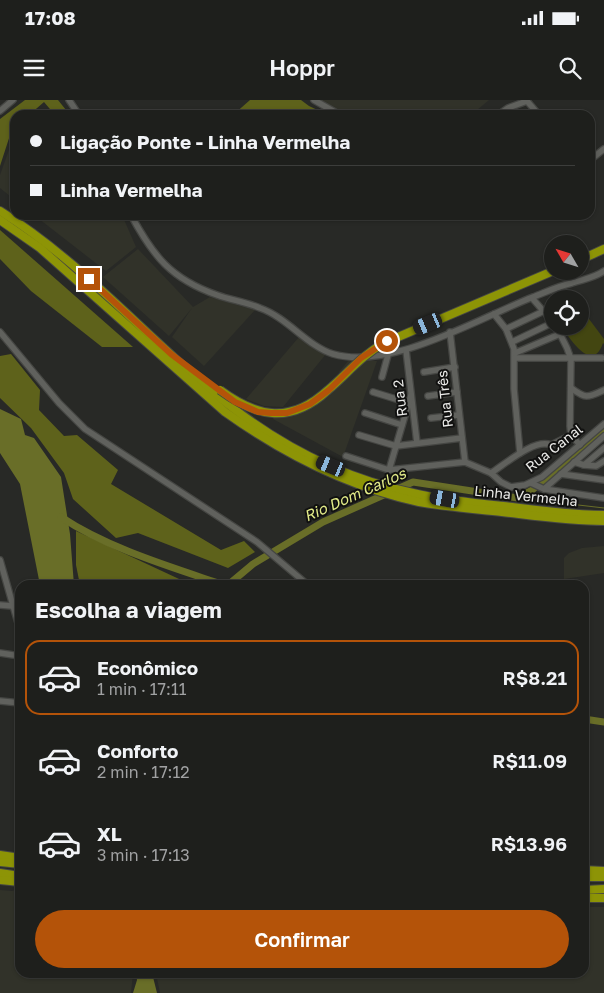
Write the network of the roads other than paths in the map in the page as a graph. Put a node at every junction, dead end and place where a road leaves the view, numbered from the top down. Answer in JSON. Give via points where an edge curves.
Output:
{"nodes":[{"id":1,"x":13,"y":100,"type":"edge"},
{"id":2,"x":314,"y":100,"type":"edge"},
{"id":3,"x":0,"y":110,"type":"edge"},
{"id":4,"x":331,"y":110,"type":"edge"},
{"id":5,"x":507,"y":110,"type":"edge"},
{"id":6,"x":536,"y":110,"type":"edge"},
{"id":7,"x":0,"y":220,"type":"edge"},
{"id":8,"x":14,"y":220,"type":"edge"},
{"id":9,"x":134,"y":220,"type":"edge"},
{"id":10,"x":604,"y":249,"type":"edge"},
{"id":11,"x":589,"y":256,"type":"edge"},
{"id":12,"x":604,"y":271,"type":"edge"},
{"id":13,"x":544,"y":275,"type":"edge"},
{"id":14,"x":532,"y":298,"type":"junction"},
{"id":15,"x":544,"y":311,"type":"joint"},
{"id":16,"x":494,"y":314,"type":"junction"},
{"id":17,"x":544,"y":326,"type":"edge"},
{"id":18,"x":506,"y":328,"type":"junction"},
{"id":19,"x":0,"y":332,"type":"edge"},
{"id":20,"x":450,"y":332,"type":"junction"},
{"id":21,"x":558,"y":335,"type":"edge"},
{"id":22,"x":560,"y":335,"type":"edge"},
{"id":23,"x":512,"y":342,"type":"junction"},
{"id":24,"x":406,"y":350,"type":"junction"},
{"id":25,"x":171,"y":354,"type":"junction"},
{"id":26,"x":388,"y":355,"type":"junction"},
{"id":27,"x":515,"y":356,"type":"junction"},
{"id":28,"x":571,"y":359,"type":"junction"},
{"id":29,"x":603,"y":359,"type":"edge"},
{"id":30,"x":455,"y":367,"type":"junction"},
{"id":31,"x":424,"y":372,"type":"dead end"},
{"id":32,"x":382,"y":377,"type":"dead end"},
{"id":33,"x":571,"y":388,"type":"junction"},
{"id":34,"x":604,"y":390,"type":"edge"},
{"id":35,"x":373,"y":392,"type":"dead end"},
{"id":36,"x":457,"y":392,"type":"junction"},
{"id":37,"x":428,"y":396,"type":"dead end"},
{"id":38,"x":410,"y":403,"type":"junction"},
{"id":39,"x":365,"y":414,"type":"dead end"},
{"id":40,"x":460,"y":415,"type":"junction"},
{"id":41,"x":432,"y":418,"type":"dead end"},
{"id":42,"x":604,"y":424,"type":"edge"},
{"id":43,"x":402,"y":425,"type":"junction"},
{"id":44,"x":358,"y":435,"type":"dead end"},
{"id":45,"x":571,"y":435,"type":"junction"},
{"id":46,"x":604,"y":436,"type":"edge"},
{"id":47,"x":462,"y":438,"type":"junction"},
{"id":48,"x":418,"y":443,"type":"junction"},
{"id":49,"x":580,"y":445,"type":"junction"},
{"id":50,"x":396,"y":446,"type":"junction"},
{"id":51,"x":604,"y":448,"type":"edge"},
{"id":52,"x":520,"y":453,"type":"junction"},
{"id":53,"x":346,"y":456,"type":"dead end"},
{"id":54,"x":604,"y":461,"type":"edge"},
{"id":55,"x":465,"y":462,"type":"junction"},
{"id":56,"x":574,"y":462,"type":"junction"},
{"id":57,"x":584,"y":465,"type":"junction"},
{"id":58,"x":388,"y":470,"type":"junction"},
{"id":59,"x":491,"y":472,"type":"junction"},
{"id":60,"x":561,"y":474,"type":"junction"},
{"id":61,"x":348,"y":477,"type":"junction"},
{"id":62,"x":604,"y":480,"type":"edge"},
{"id":63,"x":533,"y":483,"type":"junction"},
{"id":64,"x":543,"y":488,"type":"junction"},
{"id":65,"x":411,"y":490,"type":"dead end"},
{"id":66,"x":604,"y":498,"type":"edge"},
{"id":67,"x":604,"y":514,"type":"edge"},
{"id":68,"x":604,"y":521,"type":"edge"},
{"id":69,"x":0,"y":560,"type":"edge"},
{"id":70,"x":302,"y":580,"type":"edge"},
{"id":71,"x":0,"y":605,"type":"edge"},
{"id":72,"x":12,"y":606,"type":"junction"},
{"id":73,"x":15,"y":615,"type":"edge"},
{"id":74,"x":0,"y":654,"type":"edge"},
{"id":75,"x":15,"y":656,"type":"edge"},
{"id":76,"x":0,"y":701,"type":"edge"},
{"id":77,"x":15,"y":702,"type":"edge"},
{"id":78,"x":0,"y":855,"type":"edge"},
{"id":79,"x":15,"y":857,"type":"edge"},
{"id":80,"x":0,"y":862,"type":"edge"},
{"id":81,"x":15,"y":864,"type":"edge"},
{"id":82,"x":604,"y":871,"type":"edge"},
{"id":83,"x":589,"y":872,"type":"edge"},
{"id":84,"x":0,"y":873,"type":"edge"},
{"id":85,"x":589,"y":873,"type":"edge"},
{"id":86,"x":15,"y":875,"type":"edge"},
{"id":87,"x":604,"y":876,"type":"edge"},
{"id":88,"x":0,"y":880,"type":"edge"},
{"id":89,"x":15,"y":882,"type":"edge"},
{"id":90,"x":604,"y":889,"type":"edge"},
{"id":91,"x":589,"y":890,"type":"edge"},
{"id":92,"x":589,"y":898,"type":"edge"},
{"id":93,"x":604,"y":898,"type":"edge"}],
"edges":[{"from":1,"to":3,"type":"street"},
{"from":2,"to":4,"type":"street"},
{"from":5,"to":6,"type":"street","via":[[527,101]]},
{"from":7,"to":61,"type":"highway","name":"Linha Vermelha","via":[[40,248],[225,412],[275,446],[310,464]]},
{"from":8,"to":25,"type":"highway","name":"Linha Vermelha","via":[[79,270]]},
{"from":9,"to":26,"type":"street","via":[[159,260],[190,282],[268,311],[332,353],[354,357]]},
{"from":10,"to":11,"type":"highway"},
{"from":12,"to":14,"type":"street","via":[[594,278]]},
{"from":13,"to":25,"type":"highway","bridge":true,"via":[[384,343],[361,358],[320,397],[292,412],[275,414],[238,403]]},
{"from":14,"to":15,"type":"street"},
{"from":14,"to":16,"type":"street"},
{"from":15,"to":18,"type":"street"},
{"from":16,"to":18,"type":"street"},
{"from":16,"to":20,"type":"street"},
{"from":17,"to":23,"type":"street"},
{"from":18,"to":23,"type":"street"},
{"from":19,"to":70,"type":"street","via":[[85,429],[257,542]]},
{"from":20,"to":24,"type":"street"},
{"from":20,"to":30,"type":"street","name":"Rua Três"},
{"from":21,"to":27,"type":"street"},
{"from":22,"to":28,"type":"street"},
{"from":23,"to":27,"type":"street"},
{"from":24,"to":26,"type":"street"},
{"from":24,"to":38,"type":"street","name":"Rua 2","via":[[412,394]]},
{"from":25,"to":61,"type":"highway","name":"Linha Vermelha","via":[[225,402],[268,434]]},
{"from":26,"to":32,"type":"street"},
{"from":27,"to":28,"type":"street"},
{"from":27,"to":52,"type":"street","via":[[514,389]]},
{"from":28,"to":29,"type":"street"},
{"from":28,"to":33,"type":"street"},
{"from":30,"to":31,"type":"street"},
{"from":30,"to":36,"type":"street","name":"Rua Três"},
{"from":33,"to":34,"type":"street","via":[[583,397]]},
{"from":33,"to":45,"type":"street"},
{"from":35,"to":38,"type":"street"},
{"from":36,"to":37,"type":"street"},
{"from":36,"to":40,"type":"street","name":"Rua Três"},
{"from":38,"to":43,"type":"street"},
{"from":38,"to":48,"type":"street","name":"Rua 2"},
{"from":39,"to":43,"type":"street"},
{"from":40,"to":41,"type":"street"},
{"from":40,"to":47,"type":"street","name":"Rua Três"},
{"from":42,"to":49,"type":"street","name":"Rua Canal"},
{"from":43,"to":50,"type":"street"},
{"from":44,"to":50,"type":"street"},
{"from":45,"to":49,"type":"street"},
{"from":45,"to":52,"type":"street","via":[[551,446],[544,444]]},
{"from":46,"to":56,"type":"street"},
{"from":47,"to":48,"type":"street"},
{"from":47,"to":55,"type":"street","name":"Rua Três"},
{"from":48,"to":50,"type":"street"},
{"from":49,"to":63,"type":"street","name":"Rua Canal"},
{"from":50,"to":58,"type":"street"},
{"from":51,"to":57,"type":"street"},
{"from":52,"to":59,"type":"street"},
{"from":53,"to":58,"type":"street"},
{"from":54,"to":57,"type":"street","via":[[596,466]]},
{"from":55,"to":58,"type":"street"},
{"from":55,"to":59,"type":"street","name":"Rua Canal"},
{"from":56,"to":57,"type":"street"},
{"from":56,"to":60,"type":"street"},
{"from":59,"to":63,"type":"street","name":"Rua Canal","via":[[508,486]]},
{"from":60,"to":62,"type":"street"},
{"from":60,"to":64,"type":"street"},
{"from":61,"to":67,"type":"highway","name":"Linha Vermelha","via":[[445,499],[572,514]]},
{"from":61,"to":68,"type":"highway","name":"Linha Vermelha","via":[[388,494],[441,505]]},
{"from":63,"to":64,"type":"street"},
{"from":64,"to":66,"type":"street"},
{"from":65,"to":67,"type":"street","via":[[463,499]]},
{"from":69,"to":72,"type":"street"},
{"from":71,"to":72,"type":"street"},
{"from":72,"to":73,"type":"street"},
{"from":74,"to":75,"type":"street"},
{"from":76,"to":77,"type":"street"},
{"from":78,"to":79,"type":"highway"},
{"from":80,"to":81,"type":"highway"},
{"from":82,"to":83,"type":"highway"},
{"from":84,"to":86,"type":"highway"},
{"from":85,"to":87,"type":"highway"},
{"from":88,"to":89,"type":"highway"},
{"from":90,"to":91,"type":"highway"},
{"from":92,"to":93,"type":"highway"}]}
